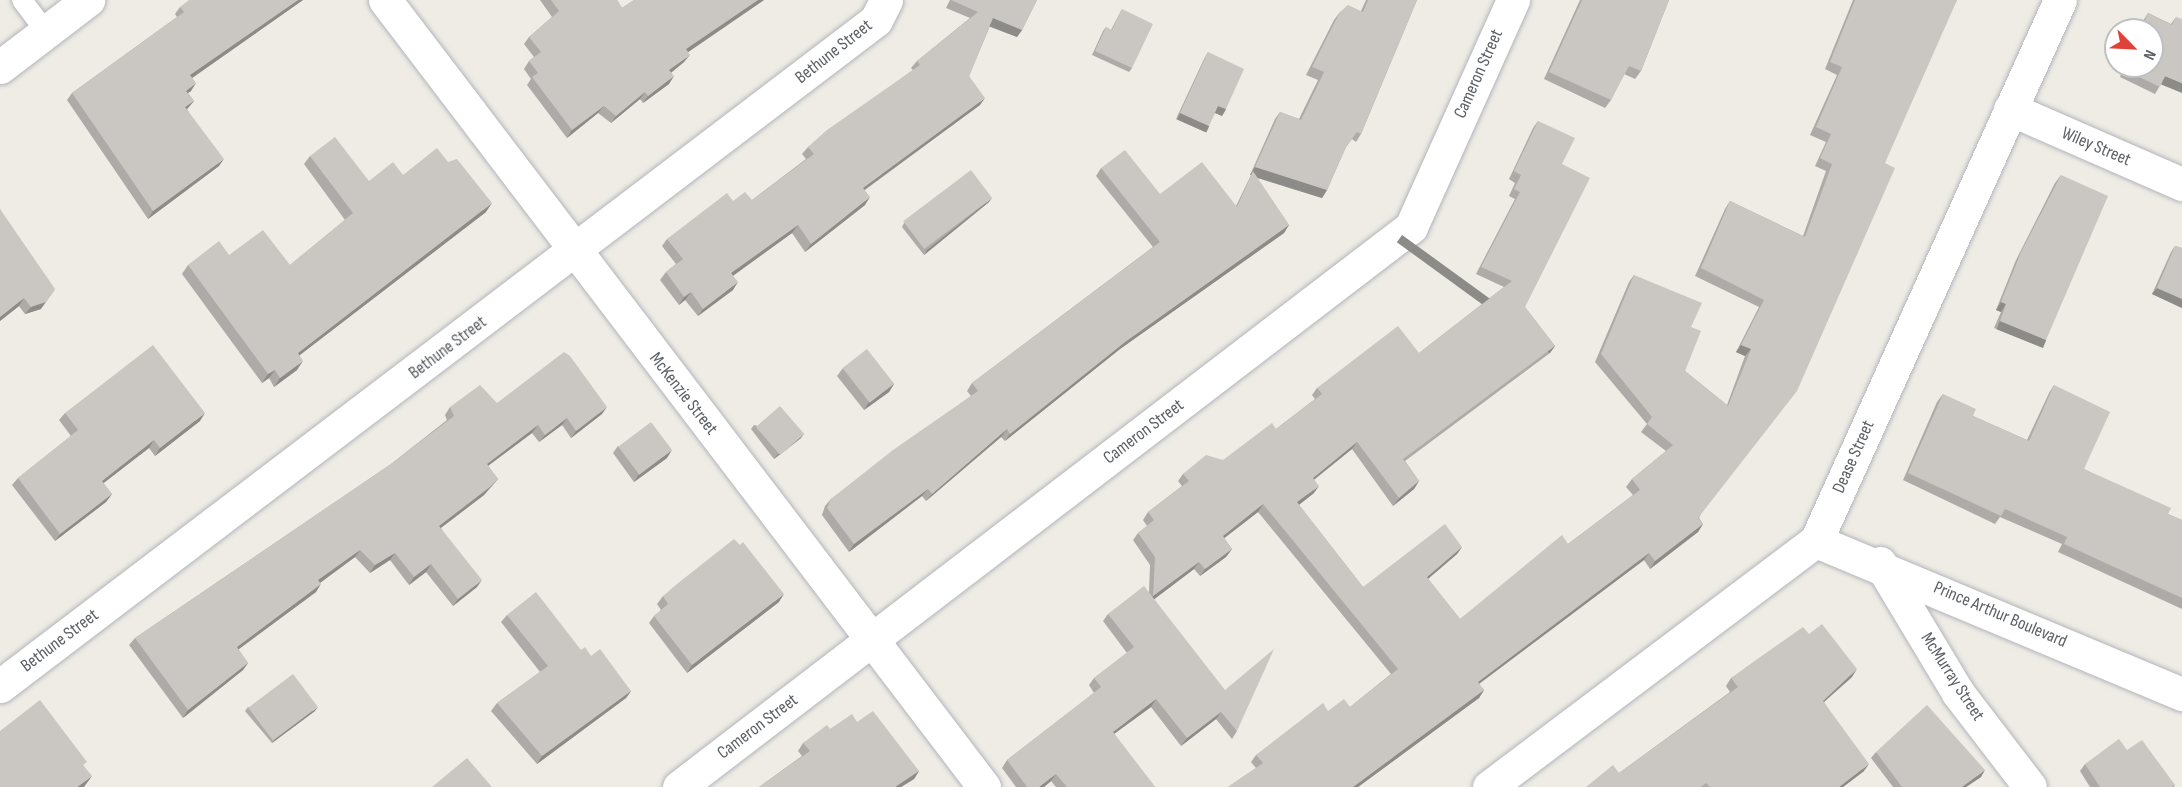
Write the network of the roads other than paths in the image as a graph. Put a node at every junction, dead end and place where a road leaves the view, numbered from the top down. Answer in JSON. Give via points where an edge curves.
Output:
{"nodes":[{"id":1,"x":22,"y":0,"type":"edge"},
{"id":2,"x":88,"y":0,"type":"edge"},
{"id":3,"x":385,"y":0,"type":"edge"},
{"id":4,"x":886,"y":0,"type":"edge"},
{"id":5,"x":1513,"y":0,"type":"edge"},
{"id":6,"x":2060,"y":0,"type":"edge"},
{"id":7,"x":46,"y":32,"type":"junction"},
{"id":8,"x":0,"y":67,"type":"edge"},
{"id":9,"x":2010,"y":110,"type":"junction"},
{"id":10,"x":2182,"y":184,"type":"edge"},
{"id":11,"x":573,"y":253,"type":"junction"},
{"id":12,"x":1816,"y":541,"type":"junction"},
{"id":13,"x":1880,"y":563,"type":"junction"},
{"id":14,"x":873,"y":639,"type":"junction"},
{"id":15,"x":0,"y":686,"type":"edge"},
{"id":16,"x":2182,"y":694,"type":"edge"},
{"id":17,"x":679,"y":787,"type":"edge"},
{"id":18,"x":984,"y":787,"type":"edge"},
{"id":19,"x":1489,"y":787,"type":"edge"},
{"id":20,"x":2030,"y":787,"type":"edge"}],
"edges":[{"from":1,"to":7,"type":"lane"},
{"from":2,"to":7,"type":"street"},
{"from":3,"to":11,"type":"street","name":"McKenzie Street"},
{"from":4,"to":11,"type":"street","name":"Bethune Street","via":[[876,20]]},
{"from":5,"to":14,"type":"street","name":"Cameron Street","via":[[1411,227]]},
{"from":6,"to":9,"type":"street","name":"Dease Street"},
{"from":7,"to":8,"type":"street"},
{"from":9,"to":10,"type":"street","name":"Wiley Street"},
{"from":9,"to":12,"type":"street","name":"Dease Street"},
{"from":11,"to":14,"type":"street","name":"McKenzie Street"},
{"from":11,"to":15,"type":"street","name":"Bethune Street"},
{"from":12,"to":13,"type":"street","name":"Prince Arthur Boulevard"},
{"from":12,"to":19,"type":"street","name":"Dease Street"},
{"from":13,"to":16,"type":"street","name":"Prince Arthur Boulevard"},
{"from":13,"to":20,"type":"street","name":"McMurray Street","via":[[1958,693]]},
{"from":14,"to":17,"type":"street","name":"Cameron Street"},
{"from":14,"to":18,"type":"street","name":"McKenzie Street"}]}
